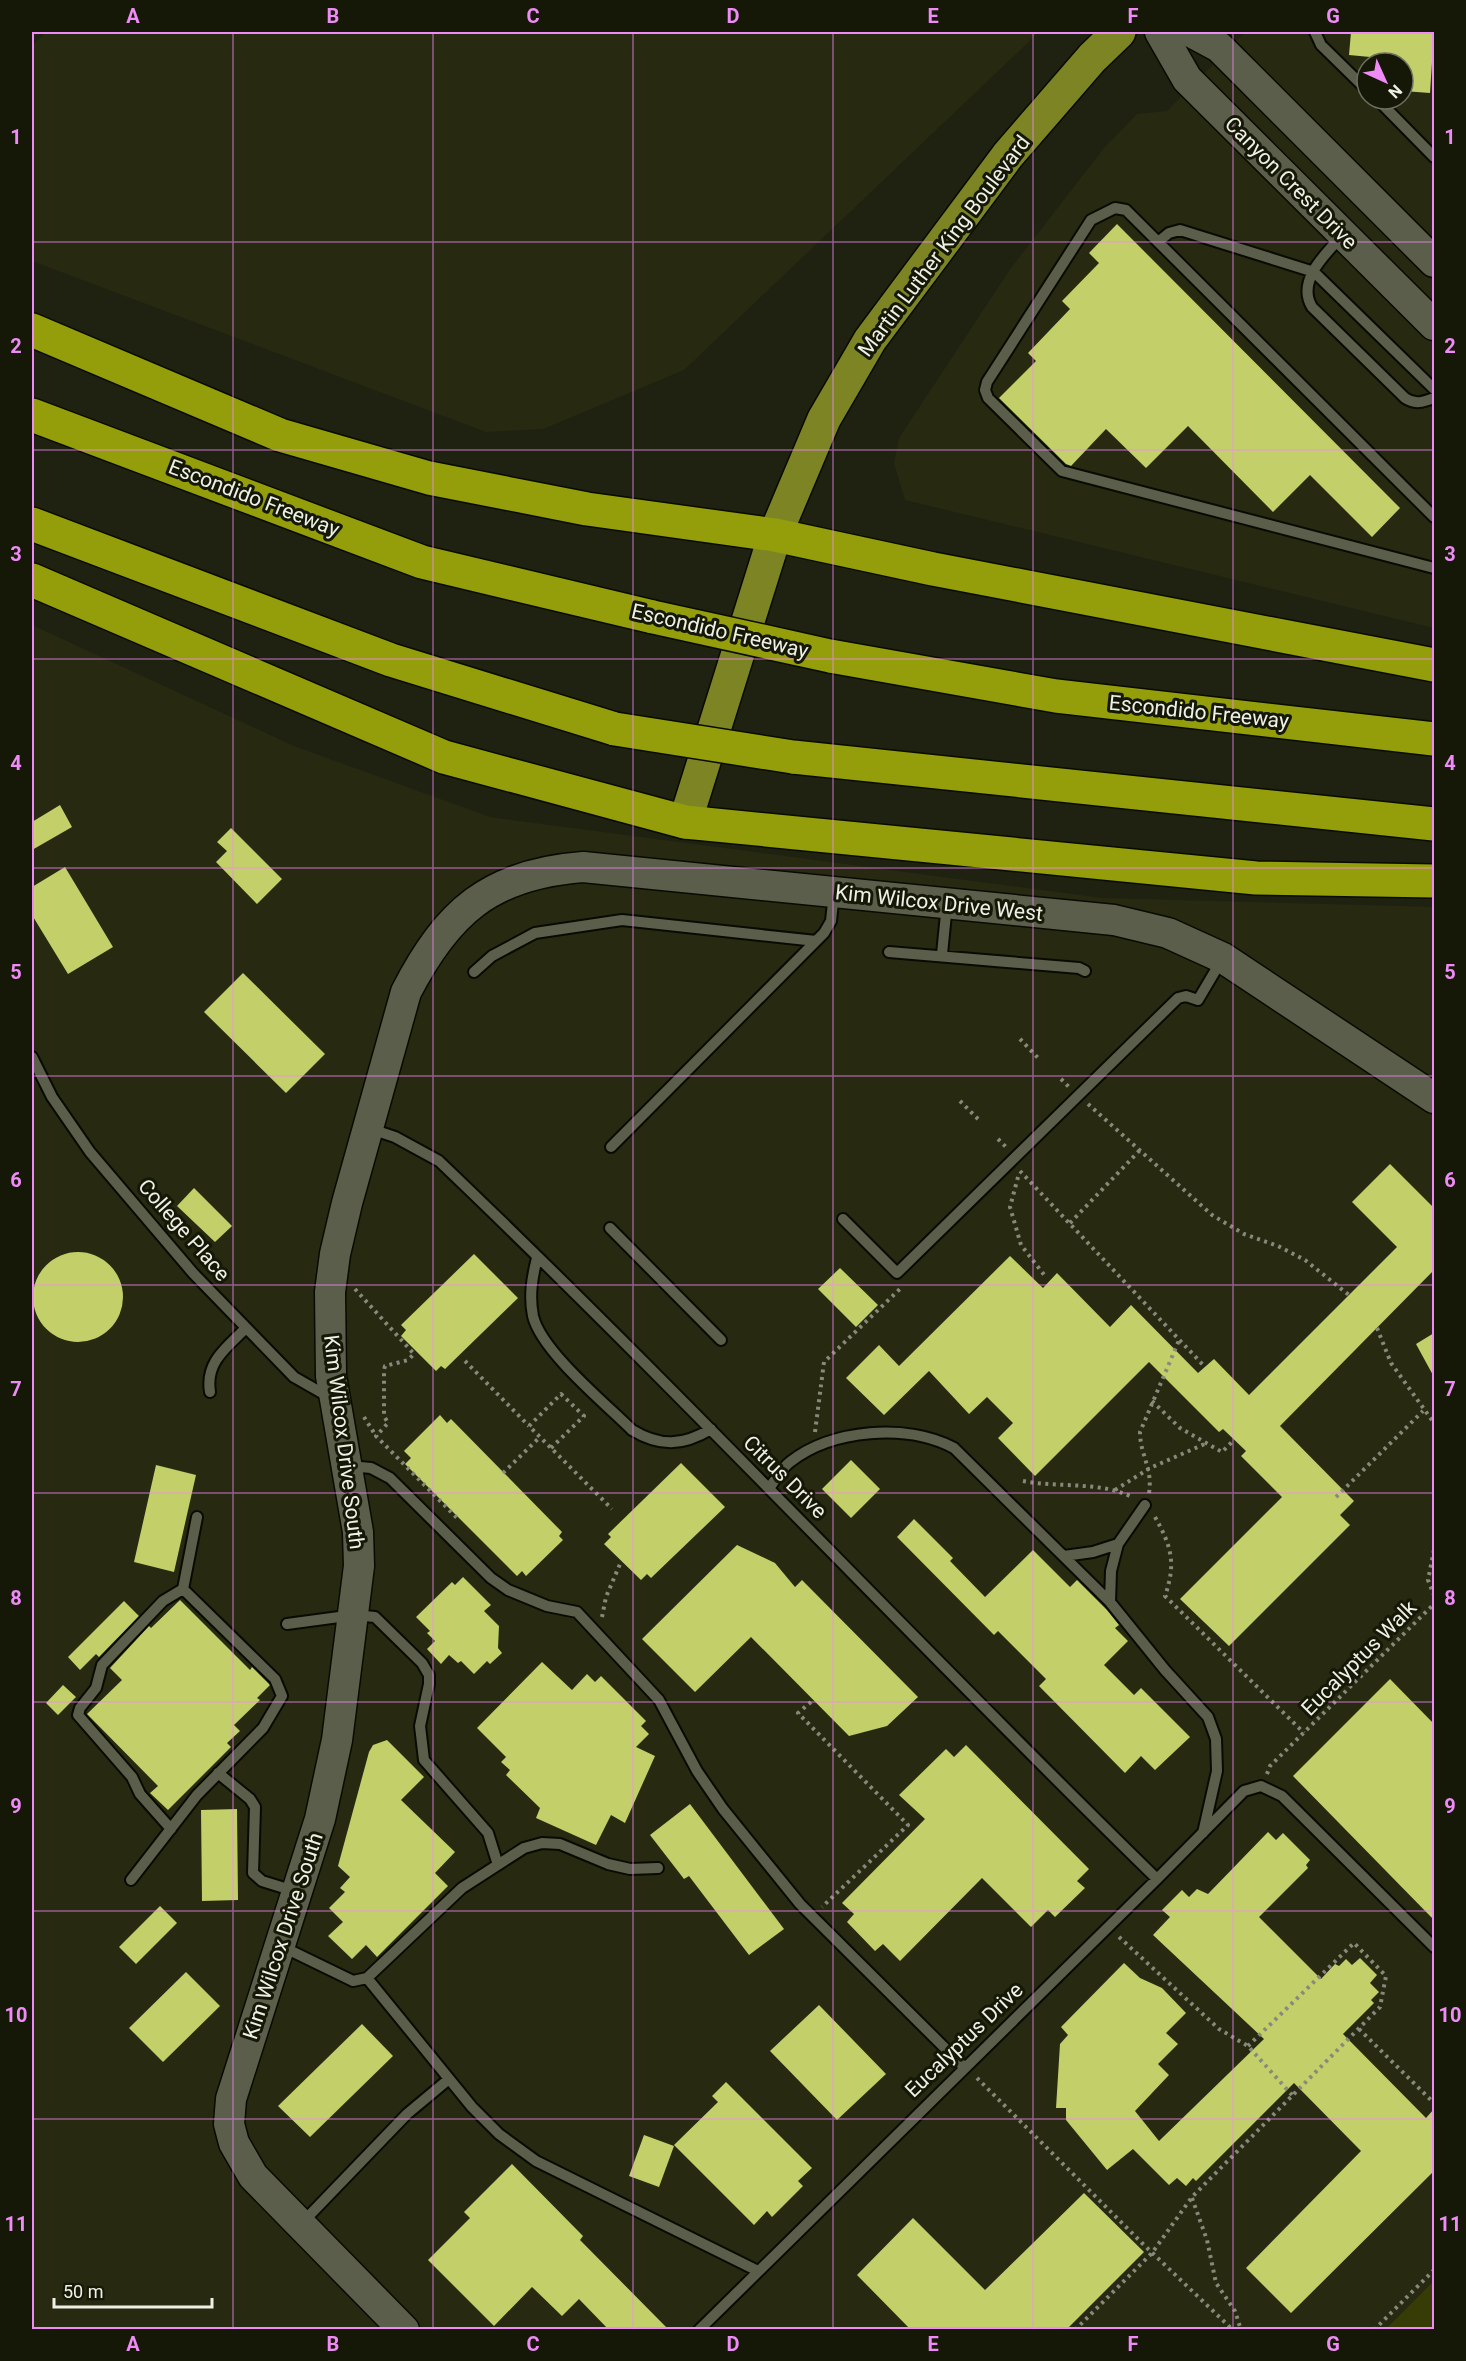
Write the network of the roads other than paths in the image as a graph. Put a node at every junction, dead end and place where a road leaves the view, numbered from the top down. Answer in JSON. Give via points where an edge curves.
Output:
{"nodes":[{"id":1,"x":1119,"y":32,"type":"edge"},
{"id":2,"x":1160,"y":32,"type":"edge"},
{"id":3,"x":1191,"y":32,"type":"edge"},
{"id":4,"x":1315,"y":32,"type":"edge"},
{"id":5,"x":1355,"y":78,"type":"edge"},
{"id":6,"x":1389,"y":111,"type":"edge"},
{"id":7,"x":1434,"y":157,"type":"edge"},
{"id":8,"x":1344,"y":235,"type":"junction"},
{"id":9,"x":1158,"y":242,"type":"junction"},
{"id":10,"x":1434,"y":261,"type":"edge"},
{"id":11,"x":1314,"y":272,"type":"junction"},
{"id":12,"x":1434,"y":325,"type":"edge"},
{"id":13,"x":32,"y":330,"type":"edge"},
{"id":14,"x":1434,"y":389,"type":"edge"},
{"id":15,"x":1434,"y":398,"type":"edge"},
{"id":16,"x":32,"y":415,"type":"edge"},
{"id":17,"x":1434,"y":517,"type":"edge"},
{"id":18,"x":32,"y":524,"type":"edge"},
{"id":19,"x":775,"y":535,"type":"junction"},
{"id":20,"x":1434,"y":568,"type":"edge"},
{"id":21,"x":32,"y":580,"type":"edge"},
{"id":22,"x":1434,"y":665,"type":"edge"},
{"id":23,"x":1434,"y":739,"type":"edge"},
{"id":24,"x":685,"y":822,"type":"junction"},
{"id":25,"x":1434,"y":824,"type":"edge"},
{"id":26,"x":1434,"y":882,"type":"edge"},
{"id":27,"x":834,"y":893,"type":"junction"},
{"id":28,"x":947,"y":904,"type":"junction"},
{"id":29,"x":816,"y":941,"type":"junction"},
{"id":30,"x":889,"y":952,"type":"dead end"},
{"id":31,"x":425,"y":954,"type":"joint"},
{"id":32,"x":942,"y":954,"type":"junction"},
{"id":33,"x":1223,"y":958,"type":"junction"},
{"id":34,"x":1085,"y":971,"type":"dead end"},
{"id":35,"x":474,"y":972,"type":"dead end"},
{"id":36,"x":1354,"y":1045,"type":"junction"},
{"id":37,"x":32,"y":1058,"type":"edge"},
{"id":38,"x":1434,"y":1074,"type":"edge"},
{"id":39,"x":1434,"y":1098,"type":"edge"},
{"id":40,"x":368,"y":1127,"type":"junction"},
{"id":41,"x":611,"y":1147,"type":"dead end"},
{"id":42,"x":843,"y":1219,"type":"dead end"},
{"id":43,"x":610,"y":1228,"type":"dead end"},
{"id":44,"x":537,"y":1258,"type":"junction"},
{"id":45,"x":246,"y":1328,"type":"junction"},
{"id":46,"x":721,"y":1340,"type":"dead end"},
{"id":47,"x":210,"y":1392,"type":"dead end"},
{"id":48,"x":349,"y":1404,"type":"junction"},
{"id":49,"x":711,"y":1430,"type":"junction"},
{"id":50,"x":349,"y":1466,"type":"junction"},
{"id":51,"x":770,"y":1487,"type":"junction"},
{"id":52,"x":1145,"y":1505,"type":"road end"},
{"id":53,"x":197,"y":1517,"type":"dead end"},
{"id":54,"x":1118,"y":1544,"type":"junction"},
{"id":55,"x":1064,"y":1556,"type":"junction"},
{"id":56,"x":183,"y":1589,"type":"junction"},
{"id":57,"x":1110,"y":1602,"type":"junction"},
{"id":58,"x":354,"y":1615,"type":"junction"},
{"id":59,"x":287,"y":1624,"type":"dead end"},
{"id":60,"x":218,"y":1773,"type":"junction"},
{"id":61,"x":171,"y":1829,"type":"junction"},
{"id":62,"x":1203,"y":1833,"type":"junction"},
{"id":63,"x":498,"y":1865,"type":"junction"},
{"id":64,"x":658,"y":1868,"type":"dead end"},
{"id":65,"x":131,"y":1880,"type":"dead end"},
{"id":66,"x":1157,"y":1880,"type":"junction"},
{"id":67,"x":297,"y":1892,"type":"junction"},
{"id":68,"x":280,"y":1946,"type":"junction"},
{"id":69,"x":1434,"y":1947,"type":"edge"},
{"id":70,"x":367,"y":1978,"type":"junction"},
{"id":71,"x":964,"y":2067,"type":"junction"},
{"id":72,"x":449,"y":2079,"type":"junction"},
{"id":73,"x":300,"y":2225,"type":"junction"},
{"id":74,"x":758,"y":2271,"type":"junction"},
{"id":75,"x":404,"y":2330,"type":"edge"},
{"id":76,"x":699,"y":2330,"type":"edge"}],
"edges":[{"from":1,"to":19,"type":"main road","name":"Martin Luther King Boulevard","via":[[1008,155],[870,340],[824,419]]},
{"from":2,"to":8,"type":"street","name":"Canyon Crest Drive","via":[[1187,79]]},
{"from":3,"to":10,"type":"street","via":[[1219,47]]},
{"from":4,"to":5,"type":"lane","via":[[1321,45]]},
{"from":6,"to":7,"type":"lane"},
{"from":8,"to":11,"type":"lane","via":[[1319,261]]},
{"from":8,"to":12,"type":"street","name":"Canyon Crest Drive"},
{"from":9,"to":11,"type":"lane","via":[[1169,232],[1180,230]]},
{"from":9,"to":17,"type":"lane"},
{"from":9,"to":20,"type":"lane","via":[[1126,210],[1115,208],[1091,220],[987,382],[988,398],[1062,471]]},
{"from":11,"to":14,"type":"lane"},
{"from":11,"to":15,"type":"lane","via":[[1307,299],[1312,307],[1405,398],[1421,403]]},
{"from":13,"to":19,"type":"highway","via":[[280,435],[429,478],[587,509]]},
{"from":16,"to":23,"type":"highway","name":"Escondido Freeway","bridge":true,"via":[[422,561],[653,617],[830,656],[1056,696]]},
{"from":18,"to":25,"type":"highway","bridge":true,"via":[[391,660],[615,729],[793,757]]},
{"from":19,"to":22,"type":"highway"},
{"from":19,"to":24,"type":"main road","name":"Martin Luther King Boulevard"},
{"from":21,"to":24,"type":"highway","via":[[444,757]]},
{"from":24,"to":26,"type":"highway","via":[[1256,878]]},
{"from":27,"to":28,"type":"street","name":"Kim Wilcox Drive West"},
{"from":27,"to":29,"type":"lane","via":[[831,921]]},
{"from":27,"to":31,"type":"street","name":"Kim Wilcox Drive West","via":[[583,867],[551,869],[520,877],[465,909]]},
{"from":28,"to":32,"type":"lane"},
{"from":28,"to":33,"type":"street","name":"Kim Wilcox Drive West","via":[[1114,920],[1176,936]]},
{"from":29,"to":35,"type":"lane","via":[[622,920],[535,933],[492,956]]},
{"from":29,"to":41,"type":"lane"},
{"from":30,"to":32,"type":"lane"},
{"from":31,"to":40,"type":"street","name":"Kim Wilcox Drive South","via":[[406,992]]},
{"from":32,"to":34,"type":"lane"},
{"from":33,"to":36,"type":"street","name":"Kim Wilcox Drive West"},
{"from":33,"to":42,"type":"lane","via":[[1198,1000],[1178,998],[897,1273]]},
{"from":36,"to":38,"type":"street"},
{"from":36,"to":39,"type":"street","name":"Kim Wilcox Drive West"},
{"from":37,"to":45,"type":"lane","name":"College Place","via":[[52,1097],[90,1152],[193,1273]]},
{"from":40,"to":44,"type":"lane","name":"Citrus Drive","via":[[439,1161]]},
{"from":40,"to":48,"type":"street","name":"Kim Wilcox Drive South","via":[[335,1254],[330,1292],[331,1376]]},
{"from":43,"to":46,"type":"lane"},
{"from":44,"to":49,"type":"lane","name":"Citrus Drive"},
{"from":44,"to":49,"type":"lane","via":[[531,1283],[534,1319],[561,1360],[632,1430],[647,1439],[682,1443]]},
{"from":45,"to":47,"type":"lane","via":[[214,1361],[208,1378]]},
{"from":45,"to":48,"type":"lane","name":"College Place","via":[[294,1377]]},
{"from":48,"to":50,"type":"street","name":"Kim Wilcox Drive South"},
{"from":49,"to":51,"type":"lane","name":"Citrus Drive"},
{"from":50,"to":58,"type":"street","name":"Kim Wilcox Drive South","via":[[358,1532]]},
{"from":50,"to":71,"type":"lane","via":[[371,1468],[390,1478],[508,1590],[547,1606],[577,1612],[659,1700],[697,1771],[723,1809],[813,1916]]},
{"from":51,"to":55,"type":"lane","via":[[788,1463],[845,1436],[936,1439],[954,1448]]},
{"from":51,"to":66,"type":"lane","name":"Citrus Drive"},
{"from":52,"to":54,"type":"lane"},
{"from":53,"to":56,"type":"lane"},
{"from":54,"to":55,"type":"lane"},
{"from":54,"to":57,"type":"lane","via":[[1111,1571]]},
{"from":55,"to":57,"type":"lane"},
{"from":56,"to":60,"type":"lane","via":[[281,1689],[282,1696],[263,1728]]},
{"from":56,"to":61,"type":"lane","via":[[163,1601],[102,1665],[96,1688],[78,1715]]},
{"from":57,"to":62,"type":"lane","via":[[1208,1717],[1216,1739],[1217,1771]]},
{"from":58,"to":59,"type":"lane"},
{"from":58,"to":63,"type":"lane","via":[[380,1621],[423,1664],[429,1675],[420,1726],[424,1761],[488,1833]]},
{"from":58,"to":67,"type":"street","name":"Kim Wilcox Drive South","via":[[338,1740],[320,1819]]},
{"from":60,"to":61,"type":"lane"},
{"from":60,"to":67,"type":"lane","via":[[255,1807],[253,1873],[262,1881]]},
{"from":61,"to":65,"type":"lane"},
{"from":62,"to":66,"type":"lane","name":"Eucalyptus Drive"},
{"from":62,"to":69,"type":"lane","name":"Eucalyptus Drive","via":[[1244,1791],[1261,1786],[1282,1796]]},
{"from":63,"to":64,"type":"lane","via":[[514,1853],[542,1843],[572,1847],[608,1864],[630,1869]]},
{"from":63,"to":70,"type":"lane","via":[[462,1888]]},
{"from":66,"to":71,"type":"lane","name":"Eucalyptus Drive"},
{"from":67,"to":68,"type":"street","name":"Kim Wilcox Drive South"},
{"from":68,"to":70,"type":"lane","via":[[353,1981]]},
{"from":68,"to":73,"type":"street","name":"Kim Wilcox Drive South","via":[[231,2099],[229,2124],[234,2143],[253,2176]]},
{"from":70,"to":72,"type":"lane"},
{"from":71,"to":74,"type":"lane","name":"Eucalyptus Drive"},
{"from":72,"to":73,"type":"lane","via":[[406,2114]]},
{"from":72,"to":74,"type":"lane","via":[[499,2134],[536,2161]]},
{"from":73,"to":75,"type":"street"},
{"from":74,"to":76,"type":"lane","name":"Eucalyptus Drive"}]}
